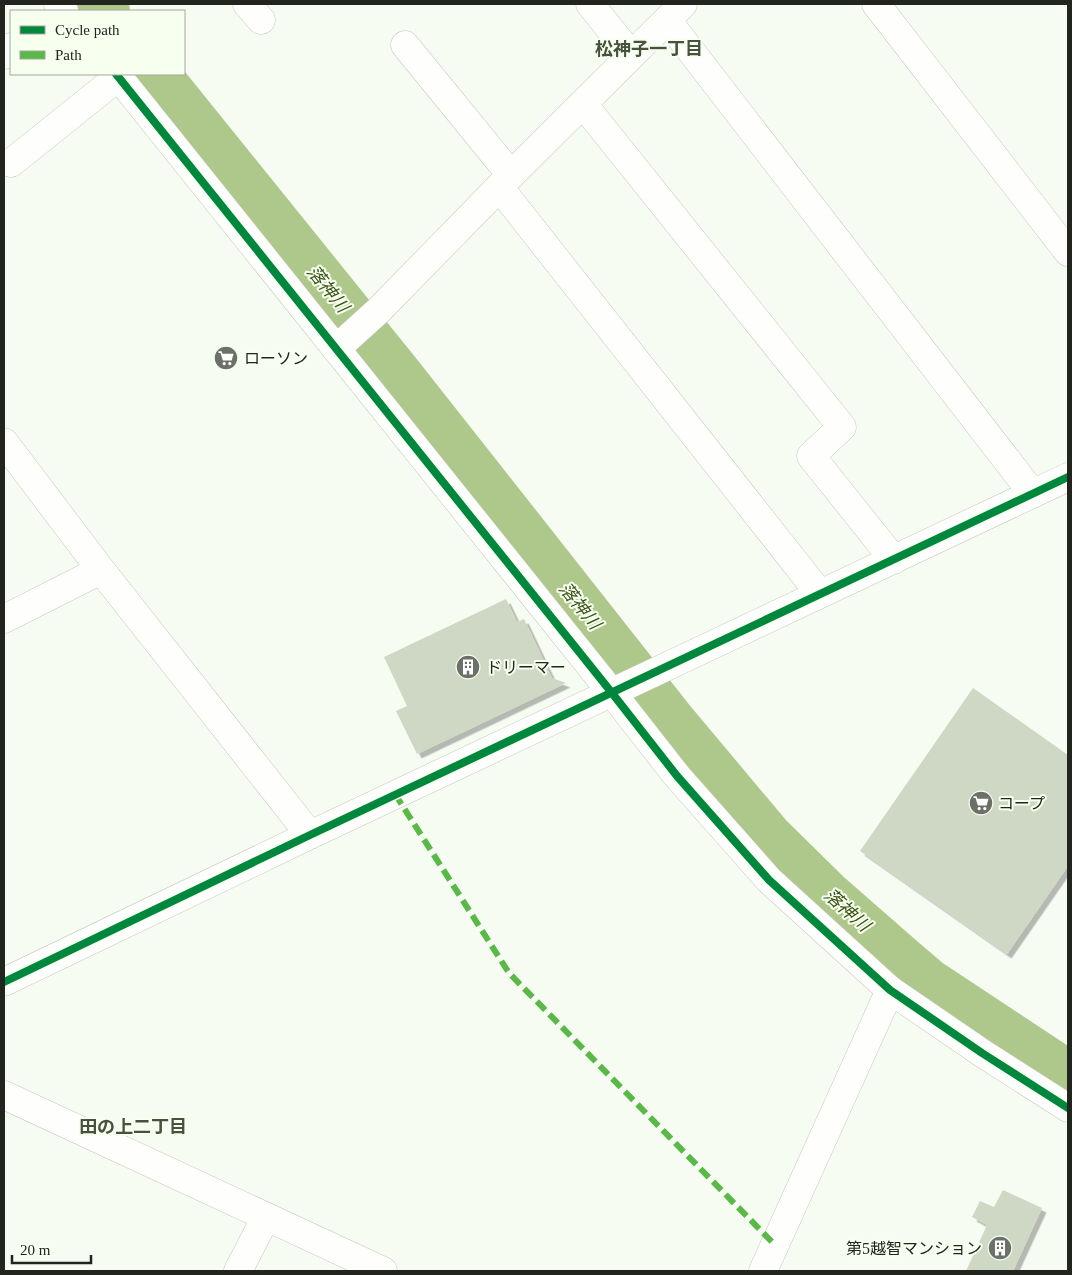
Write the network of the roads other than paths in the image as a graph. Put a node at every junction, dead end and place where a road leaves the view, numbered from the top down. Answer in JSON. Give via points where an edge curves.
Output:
{"nodes":[{"id":1,"x":590,"y":4,"type":"edge"},
{"id":2,"x":876,"y":4,"type":"edge"},
{"id":3,"x":675,"y":12,"type":"edge"},
{"id":4,"x":405,"y":45,"type":"dead end"},
{"id":5,"x":632,"y":55,"type":"junction"},
{"id":6,"x":117,"y":75,"type":"edge"},
{"id":7,"x":583,"y":104,"type":"junction"},
{"id":8,"x":11,"y":163,"type":"dead end"},
{"id":9,"x":505,"y":181,"type":"junction"},
{"id":10,"x":1068,"y":252,"type":"edge"},
{"id":11,"x":340,"y":346,"type":"junction"},
{"id":12,"x":4,"y":442,"type":"edge"},
{"id":13,"x":1068,"y":477,"type":"edge"},
{"id":14,"x":1033,"y":494,"type":"junction"},
{"id":15,"x":894,"y":560,"type":"junction"},
{"id":16,"x":101,"y":570,"type":"junction"},
{"id":17,"x":820,"y":594,"type":"junction"},
{"id":18,"x":4,"y":619,"type":"edge"},
{"id":19,"x":618,"y":690,"type":"junction"},
{"id":20,"x":310,"y":835,"type":"junction"},
{"id":21,"x":4,"y":982,"type":"edge"},
{"id":22,"x":890,"y":990,"type":"junction"},
{"id":23,"x":4,"y":1095,"type":"edge"},
{"id":24,"x":1068,"y":1108,"type":"edge"},
{"id":25,"x":266,"y":1217,"type":"junction"},
{"id":26,"x":238,"y":1271,"type":"edge"},
{"id":27,"x":384,"y":1271,"type":"edge"},
{"id":28,"x":763,"y":1271,"type":"edge"}],
"edges":[{"from":1,"to":5,"type":"street"},
{"from":2,"to":10,"type":"street"},
{"from":3,"to":5,"type":"street"},
{"from":3,"to":14,"type":"street"},
{"from":4,"to":9,"type":"street"},
{"from":5,"to":7,"type":"street"},
{"from":6,"to":8,"type":"street"},
{"from":6,"to":11,"type":"street"},
{"from":7,"to":9,"type":"street"},
{"from":7,"to":15,"type":"street","via":[[842,427],[811,456]]},
{"from":9,"to":11,"type":"street"},
{"from":9,"to":17,"type":"street"},
{"from":11,"to":19,"type":"street"},
{"from":12,"to":16,"type":"street"},
{"from":13,"to":14,"type":"street"},
{"from":14,"to":15,"type":"street"},
{"from":15,"to":17,"type":"street"},
{"from":16,"to":18,"type":"street"},
{"from":16,"to":20,"type":"street"},
{"from":17,"to":19,"type":"street"},
{"from":19,"to":20,"type":"street"},
{"from":19,"to":22,"type":"street","via":[[677,776],[769,880]]},
{"from":20,"to":21,"type":"street"},
{"from":22,"to":24,"type":"street"},
{"from":22,"to":28,"type":"street"},
{"from":23,"to":25,"type":"street"},
{"from":25,"to":26,"type":"street"},
{"from":25,"to":27,"type":"street"}]}
